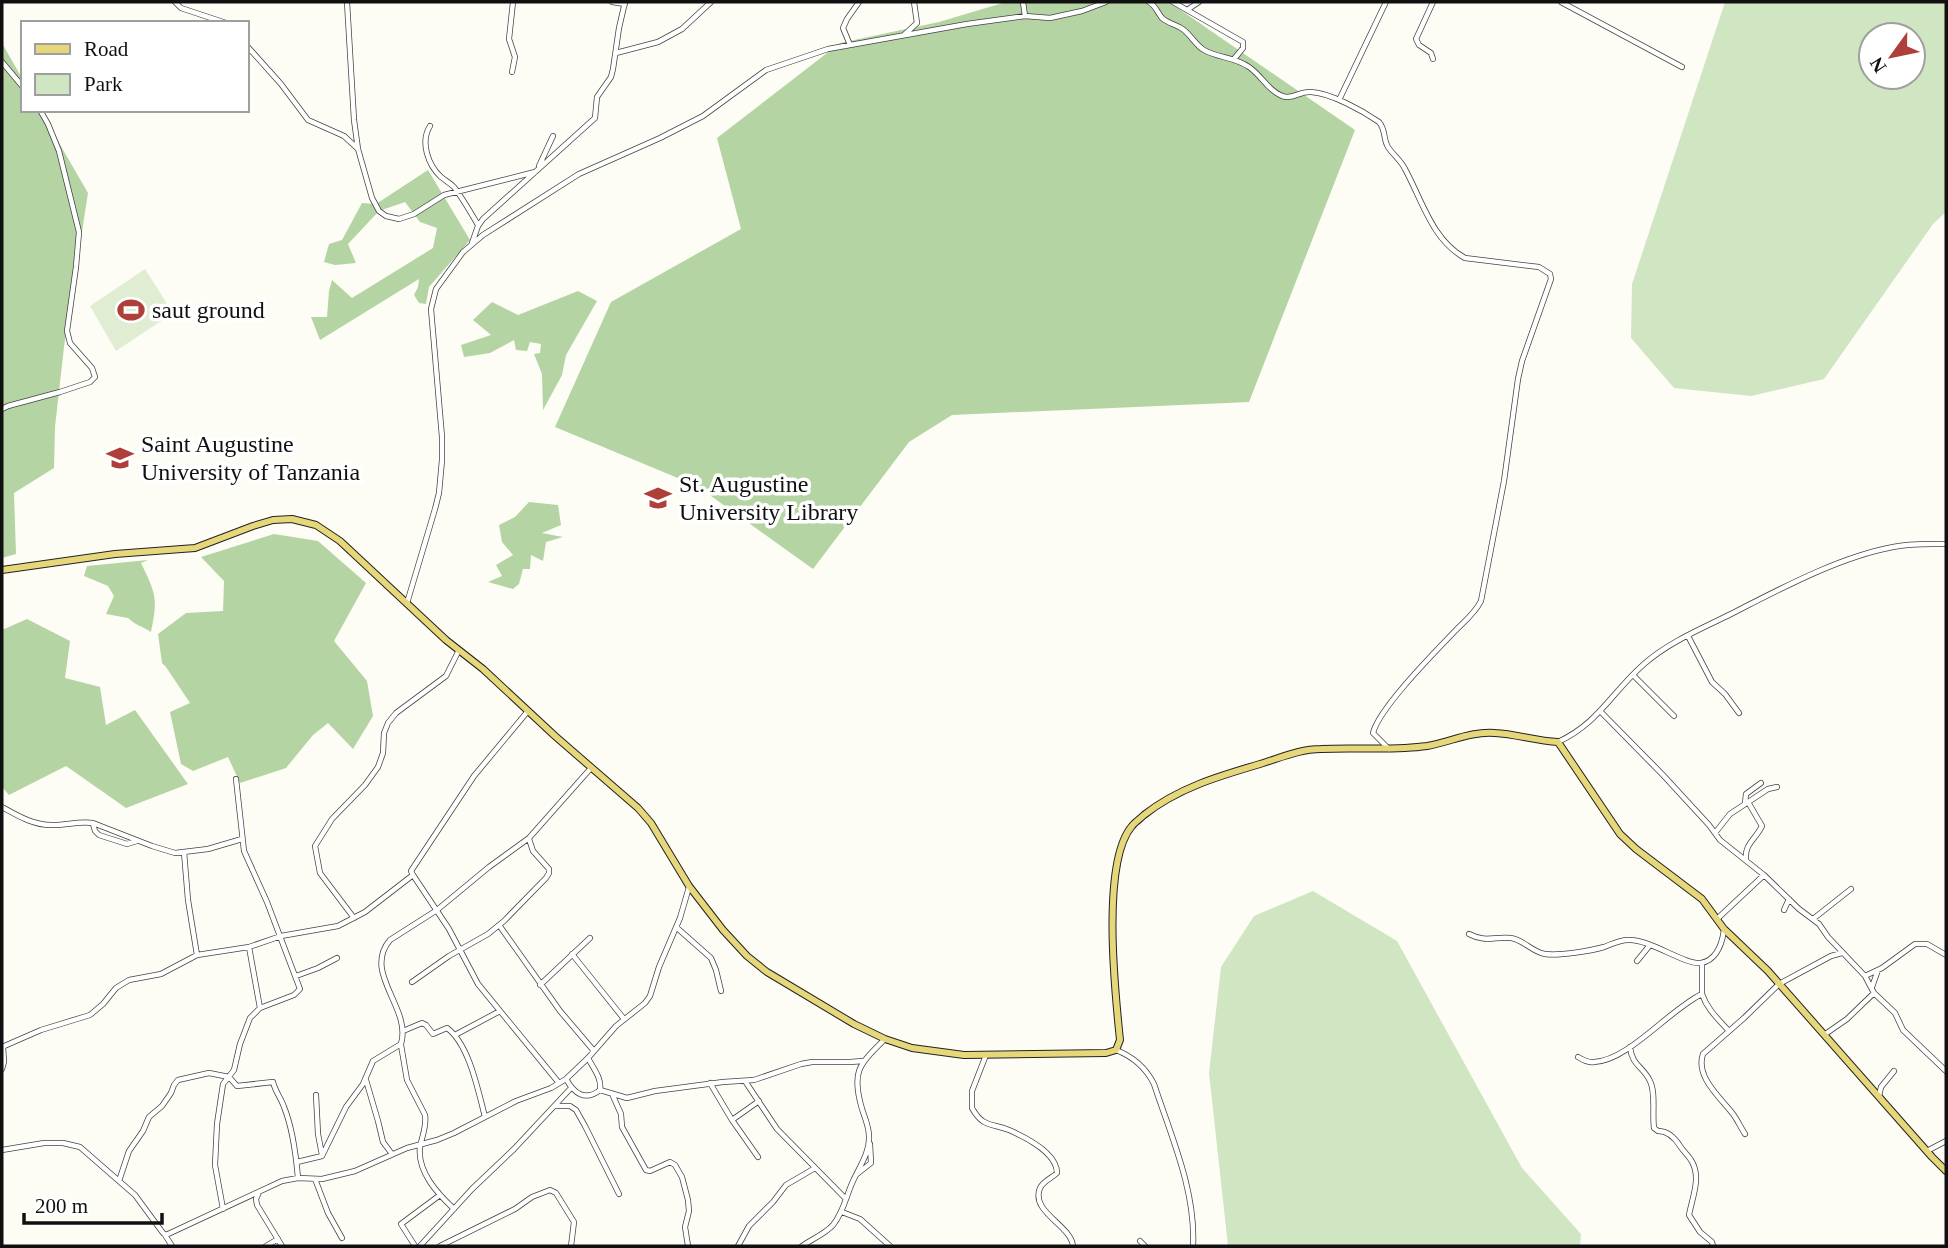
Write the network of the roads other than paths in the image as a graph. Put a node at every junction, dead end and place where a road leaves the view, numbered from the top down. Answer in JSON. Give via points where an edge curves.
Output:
{"nodes":[{"id":1,"x":175,"y":2,"type":"edge"},
{"id":2,"x":348,"y":2,"type":"edge"},
{"id":3,"x":513,"y":2,"type":"edge"},
{"id":4,"x":612,"y":2,"type":"edge"},
{"id":5,"x":712,"y":2,"type":"edge"},
{"id":6,"x":859,"y":2,"type":"edge"},
{"id":7,"x":914,"y":2,"type":"edge"},
{"id":8,"x":1023,"y":2,"type":"edge"},
{"id":9,"x":1106,"y":2,"type":"edge"},
{"id":10,"x":1149,"y":2,"type":"edge"},
{"id":11,"x":1173,"y":2,"type":"edge"},
{"id":12,"x":1199,"y":2,"type":"edge"},
{"id":13,"x":1386,"y":2,"type":"edge"},
{"id":14,"x":1433,"y":2,"type":"edge"},
{"id":15,"x":1561,"y":2,"type":"edge"},
{"id":16,"x":625,"y":3,"type":"edge"},
{"id":17,"x":1187,"y":10,"type":"junction"},
{"id":18,"x":1025,"y":16,"type":"junction"},
{"id":19,"x":220,"y":21,"type":"edge"},
{"id":20,"x":903,"y":35,"type":"junction"},
{"id":21,"x":850,"y":45,"type":"junction"},
{"id":22,"x":248,"y":47,"type":"edge"},
{"id":23,"x":616,"y":52,"type":"junction"},
{"id":24,"x":1433,"y":59,"type":"dead end"},
{"id":25,"x":1234,"y":60,"type":"junction"},
{"id":26,"x":2,"y":62,"type":"edge"},
{"id":27,"x":1682,"y":66,"type":"dead end"},
{"id":28,"x":512,"y":72,"type":"dead end"},
{"id":29,"x":21,"y":85,"type":"edge"},
{"id":30,"x":1339,"y":100,"type":"junction"},
{"id":31,"x":41,"y":112,"type":"edge"},
{"id":32,"x":430,"y":126,"type":"dead end"},
{"id":33,"x":553,"y":136,"type":"dead end"},
{"id":34,"x":358,"y":149,"type":"junction"},
{"id":35,"x":537,"y":171,"type":"junction"},
{"id":36,"x":457,"y":192,"type":"junction"},
{"id":37,"x":478,"y":226,"type":"junction"},
{"id":38,"x":472,"y":244,"type":"junction"},
{"id":39,"x":2,"y":409,"type":"edge"},
{"id":40,"x":1946,"y":544,"type":"edge"},
{"id":41,"x":2,"y":570,"type":"edge"},
{"id":42,"x":407,"y":603,"type":"junction"},
{"id":43,"x":1688,"y":636,"type":"junction"},
{"id":44,"x":458,"y":650,"type":"junction"},
{"id":45,"x":1633,"y":675,"type":"junction"},
{"id":46,"x":528,"y":711,"type":"junction"},
{"id":47,"x":1601,"y":712,"type":"junction"},
{"id":48,"x":1739,"y":713,"type":"dead end"},
{"id":49,"x":1674,"y":716,"type":"dead end"},
{"id":50,"x":1558,"y":742,"type":"junction"},
{"id":51,"x":1390,"y":749,"type":"junction"},
{"id":52,"x":592,"y":767,"type":"junction"},
{"id":53,"x":236,"y":779,"type":"dead end"},
{"id":54,"x":1761,"y":783,"type":"dead end"},
{"id":55,"x":1777,"y":787,"type":"dead end"},
{"id":56,"x":1746,"y":803,"type":"junction"},
{"id":57,"x":2,"y":807,"type":"edge"},
{"id":58,"x":93,"y":823,"type":"junction"},
{"id":59,"x":103,"y":826,"type":"junction"},
{"id":60,"x":1715,"y":832,"type":"junction"},
{"id":61,"x":111,"y":838,"type":"junction"},
{"id":62,"x":529,"y":838,"type":"junction"},
{"id":63,"x":242,"y":839,"type":"junction"},
{"id":64,"x":138,"y":840,"type":"junction"},
{"id":65,"x":230,"y":843,"type":"junction"},
{"id":66,"x":244,"y":851,"type":"junction"},
{"id":67,"x":184,"y":852,"type":"junction"},
{"id":68,"x":1746,"y":861,"type":"junction"},
{"id":69,"x":413,"y":875,"type":"junction"},
{"id":70,"x":1763,"y":876,"type":"junction"},
{"id":71,"x":689,"y":886,"type":"junction"},
{"id":72,"x":1851,"y":889,"type":"dead end"},
{"id":73,"x":1789,"y":899,"type":"junction"},
{"id":74,"x":437,"y":910,"type":"junction"},
{"id":75,"x":1784,"y":910,"type":"dead end"},
{"id":76,"x":354,"y":918,"type":"junction"},
{"id":77,"x":1717,"y":919,"type":"junction"},
{"id":78,"x":1813,"y":919,"type":"junction"},
{"id":79,"x":499,"y":925,"type":"junction"},
{"id":80,"x":676,"y":927,"type":"junction"},
{"id":81,"x":1724,"y":929,"type":"junction"},
{"id":82,"x":1469,"y":934,"type":"dead end"},
{"id":83,"x":281,"y":936,"type":"junction"},
{"id":84,"x":590,"y":938,"type":"dead end"},
{"id":85,"x":1651,"y":944,"type":"junction"},
{"id":86,"x":249,"y":947,"type":"junction"},
{"id":87,"x":461,"y":949,"type":"junction"},
{"id":88,"x":1843,"y":953,"type":"junction"},
{"id":89,"x":572,"y":954,"type":"junction"},
{"id":90,"x":197,"y":955,"type":"junction"},
{"id":91,"x":1946,"y":955,"type":"edge"},
{"id":92,"x":337,"y":958,"type":"dead end"},
{"id":93,"x":1637,"y":961,"type":"dead end"},
{"id":94,"x":1702,"y":962,"type":"junction"},
{"id":95,"x":1878,"y":970,"type":"junction"},
{"id":96,"x":296,"y":976,"type":"junction"},
{"id":97,"x":1865,"y":976,"type":"junction"},
{"id":98,"x":412,"y":982,"type":"dead end"},
{"id":99,"x":1779,"y":984,"type":"junction"},
{"id":100,"x":540,"y":985,"type":"junction"},
{"id":101,"x":1872,"y":990,"type":"junction"},
{"id":102,"x":721,"y":991,"type":"dead end"},
{"id":103,"x":1702,"y":994,"type":"junction"},
{"id":104,"x":260,"y":1009,"type":"junction"},
{"id":105,"x":500,"y":1012,"type":"junction"},
{"id":106,"x":624,"y":1019,"type":"junction"},
{"id":107,"x":403,"y":1031,"type":"junction"},
{"id":108,"x":1729,"y":1031,"type":"junction"},
{"id":109,"x":456,"y":1035,"type":"junction"},
{"id":110,"x":1824,"y":1035,"type":"junction"},
{"id":111,"x":885,"y":1039,"type":"junction"},
{"id":112,"x":401,"y":1044,"type":"junction"},
{"id":113,"x":2,"y":1047,"type":"edge"},
{"id":114,"x":1630,"y":1047,"type":"junction"},
{"id":115,"x":1116,"y":1050,"type":"junction"},
{"id":116,"x":594,"y":1051,"type":"junction"},
{"id":117,"x":986,"y":1055,"type":"junction"},
{"id":118,"x":1578,"y":1057,"type":"dead end"},
{"id":119,"x":588,"y":1058,"type":"junction"},
{"id":120,"x":863,"y":1060,"type":"junction"},
{"id":121,"x":2,"y":1069,"type":"edge"},
{"id":122,"x":1894,"y":1071,"type":"dead end"},
{"id":123,"x":1946,"y":1071,"type":"edge"},
{"id":124,"x":229,"y":1077,"type":"junction"},
{"id":125,"x":366,"y":1078,"type":"junction"},
{"id":126,"x":566,"y":1079,"type":"junction"},
{"id":127,"x":744,"y":1081,"type":"junction"},
{"id":128,"x":559,"y":1083,"type":"junction"},
{"id":129,"x":710,"y":1083,"type":"junction"},
{"id":130,"x":571,"y":1088,"type":"junction"},
{"id":131,"x":600,"y":1090,"type":"junction"},
{"id":132,"x":316,"y":1095,"type":"dead end"},
{"id":133,"x":613,"y":1095,"type":"junction"},
{"id":134,"x":1880,"y":1097,"type":"junction"},
{"id":135,"x":759,"y":1101,"type":"junction"},
{"id":136,"x":554,"y":1106,"type":"junction"},
{"id":137,"x":485,"y":1117,"type":"junction"},
{"id":138,"x":732,"y":1120,"type":"junction"},
{"id":139,"x":1745,"y":1134,"type":"dead end"},
{"id":140,"x":1946,"y":1141,"type":"edge"},
{"id":141,"x":421,"y":1143,"type":"junction"},
{"id":142,"x":2,"y":1150,"type":"edge"},
{"id":143,"x":1927,"y":1151,"type":"junction"},
{"id":144,"x":392,"y":1154,"type":"junction"},
{"id":145,"x":322,"y":1156,"type":"junction"},
{"id":146,"x":758,"y":1157,"type":"dead end"},
{"id":147,"x":297,"y":1161,"type":"junction"},
{"id":148,"x":815,"y":1168,"type":"junction"},
{"id":149,"x":1946,"y":1171,"type":"edge"},
{"id":150,"x":298,"y":1178,"type":"junction"},
{"id":151,"x":315,"y":1180,"type":"junction"},
{"id":152,"x":119,"y":1181,"type":"junction"},
{"id":153,"x":260,"y":1192,"type":"junction"},
{"id":154,"x":619,"y":1194,"type":"dead end"},
{"id":155,"x":440,"y":1195,"type":"junction"},
{"id":156,"x":846,"y":1199,"type":"junction"},
{"id":157,"x":223,"y":1209,"type":"junction"},
{"id":158,"x":454,"y":1209,"type":"junction"},
{"id":159,"x":842,"y":1212,"type":"junction"},
{"id":160,"x":165,"y":1235,"type":"junction"},
{"id":161,"x":342,"y":1238,"type":"dead end"},
{"id":162,"x":278,"y":1239,"type":"junction"},
{"id":163,"x":809,"y":1241,"type":"junction"},
{"id":164,"x":1140,"y":1241,"type":"dead end"},
{"id":165,"x":816,"y":1245,"type":"edge"},
{"id":166,"x":172,"y":1246,"type":"edge"},
{"id":167,"x":266,"y":1246,"type":"edge"},
{"id":168,"x":282,"y":1246,"type":"edge"},
{"id":169,"x":415,"y":1246,"type":"edge"},
{"id":170,"x":420,"y":1246,"type":"edge"},
{"id":171,"x":440,"y":1246,"type":"edge"},
{"id":172,"x":571,"y":1246,"type":"edge"},
{"id":173,"x":688,"y":1246,"type":"edge"},
{"id":174,"x":738,"y":1246,"type":"edge"},
{"id":175,"x":802,"y":1246,"type":"edge"},
{"id":176,"x":890,"y":1246,"type":"edge"},
{"id":177,"x":1073,"y":1246,"type":"edge"},
{"id":178,"x":1145,"y":1246,"type":"edge"},
{"id":179,"x":1193,"y":1246,"type":"edge"},
{"id":180,"x":1713,"y":1246,"type":"edge"}],
"edges":[{"from":1,"to":19,"type":"street"},
{"from":2,"to":34,"type":"street"},
{"from":3,"to":28,"type":"street"},
{"from":4,"to":16,"type":"street"},
{"from":5,"to":23,"type":"street","via":[[659,43]]},
{"from":6,"to":21,"type":"street","via":[[844,28]]},
{"from":7,"to":20,"type":"street","via":[[917,23]]},
{"from":8,"to":18,"type":"street"},
{"from":9,"to":18,"type":"street","via":[[1050,18]]},
{"from":10,"to":25,"type":"street","via":[[1163,19],[1206,51]]},
{"from":11,"to":17,"type":"street"},
{"from":12,"to":17,"type":"street"},
{"from":13,"to":30,"type":"street"},
{"from":14,"to":24,"type":"street","via":[[1416,39]]},
{"from":15,"to":27,"type":"street"},
{"from":16,"to":23,"type":"street"},
{"from":17,"to":25,"type":"street","via":[[1243,42]]},
{"from":18,"to":20,"type":"street"},
{"from":20,"to":21,"type":"street"},
{"from":21,"to":38,"type":"street","via":[[766,70],[702,117],[579,174]]},
{"from":22,"to":34,"type":"street","via":[[308,120],[344,136]]},
{"from":23,"to":35,"type":"street","via":[[611,76],[596,101],[595,118]]},
{"from":25,"to":30,"type":"street","via":[[1258,73],[1280,96],[1311,92]]},
{"from":26,"to":29,"type":"street"},
{"from":30,"to":51,"type":"street","via":[[1384,127],[1388,147],[1405,167],[1449,247],[1465,258],[1539,267],[1548,271],[1551,279],[1518,379],[1481,601],[1379,720],[1373,733]]},
{"from":31,"to":39,"type":"street","via":[[59,151],[79,232],[67,331],[70,343],[95,377],[60,393]]},
{"from":32,"to":36,"type":"street","via":[[425,141],[433,167]]},
{"from":33,"to":35,"type":"street"},
{"from":34,"to":36,"type":"street","via":[[372,198],[386,216],[400,219]]},
{"from":35,"to":36,"type":"street"},
{"from":35,"to":37,"type":"street"},
{"from":36,"to":37,"type":"street"},
{"from":37,"to":38,"type":"street"},
{"from":38,"to":42,"type":"street","via":[[432,298],[442,460],[439,493]]},
{"from":40,"to":43,"type":"street","via":[[1914,544],[1861,556],[1807,576]]},
{"from":41,"to":42,"type":"main road","via":[[188,549],[253,526],[292,519],[324,529]]},
{"from":42,"to":44,"type":"main road"},
{"from":43,"to":45,"type":"street","via":[[1662,650]]},
{"from":43,"to":48,"type":"street","via":[[1712,682]]},
{"from":44,"to":46,"type":"main road"},
{"from":44,"to":76,"type":"street","via":[[446,676],[388,723],[378,767],[332,819],[315,846],[320,873]]},
{"from":45,"to":47,"type":"street"},
{"from":45,"to":49,"type":"street"},
{"from":46,"to":52,"type":"main road"},
{"from":46,"to":69,"type":"street","via":[[447,814],[413,867]]},
{"from":47,"to":50,"type":"street"},
{"from":47,"to":60,"type":"street"},
{"from":50,"to":51,"type":"main road","via":[[1495,733]]},
{"from":50,"to":77,"type":"main road","via":[[1620,834],[1695,892]]},
{"from":51,"to":115,"type":"main road","via":[[1302,751],[1206,780],[1171,797],[1131,826],[1119,852],[1111,915],[1120,1040]]},
{"from":52,"to":62,"type":"street"},
{"from":52,"to":71,"type":"main road","via":[[645,816]]},
{"from":53,"to":63,"type":"street"},
{"from":54,"to":56,"type":"street","via":[[1746,794]]},
{"from":55,"to":56,"type":"street"},
{"from":56,"to":60,"type":"street"},
{"from":56,"to":68,"type":"street","via":[[1762,826],[1748,844]]},
{"from":57,"to":58,"type":"street","via":[[39,824]]},
{"from":58,"to":59,"type":"street"},
{"from":58,"to":61,"type":"street","via":[[97,833]]},
{"from":59,"to":61,"type":"street"},
{"from":59,"to":64,"type":"street"},
{"from":60,"to":68,"type":"street"},
{"from":61,"to":64,"type":"street","via":[[127,844]]},
{"from":62,"to":74,"type":"street"},
{"from":62,"to":79,"type":"street","via":[[550,873]]},
{"from":63,"to":65,"type":"street"},
{"from":63,"to":66,"type":"street"},
{"from":64,"to":67,"type":"street","via":[[164,851]]},
{"from":65,"to":66,"type":"street"},
{"from":65,"to":67,"type":"street"},
{"from":66,"to":83,"type":"street"},
{"from":67,"to":90,"type":"street"},
{"from":68,"to":70,"type":"street"},
{"from":69,"to":74,"type":"street"},
{"from":69,"to":76,"type":"street"},
{"from":70,"to":73,"type":"street"},
{"from":70,"to":77,"type":"street"},
{"from":71,"to":80,"type":"street"},
{"from":71,"to":111,"type":"main road","via":[[756,964]]},
{"from":72,"to":78,"type":"street"},
{"from":73,"to":75,"type":"street"},
{"from":73,"to":78,"type":"street"},
{"from":74,"to":87,"type":"street"},
{"from":74,"to":107,"type":"street","via":[[390,940],[381,955],[385,983]]},
{"from":76,"to":83,"type":"street","via":[[331,928]]},
{"from":77,"to":81,"type":"main road"},
{"from":78,"to":88,"type":"street"},
{"from":79,"to":87,"type":"street"},
{"from":79,"to":100,"type":"street"},
{"from":80,"to":102,"type":"street","via":[[711,958]]},
{"from":80,"to":106,"type":"street","via":[[650,996]]},
{"from":81,"to":94,"type":"street","via":[[1718,951]]},
{"from":81,"to":99,"type":"main road"},
{"from":82,"to":85,"type":"street","via":[[1484,940],[1515,939],[1545,954],[1584,952],[1628,939]]},
{"from":83,"to":86,"type":"street"},
{"from":83,"to":96,"type":"street"},
{"from":84,"to":89,"type":"street"},
{"from":85,"to":93,"type":"street"},
{"from":85,"to":94,"type":"street"},
{"from":86,"to":90,"type":"street"},
{"from":86,"to":104,"type":"street"},
{"from":87,"to":98,"type":"street"},
{"from":87,"to":105,"type":"street","via":[[478,984]]},
{"from":88,"to":97,"type":"street"},
{"from":88,"to":99,"type":"street"},
{"from":89,"to":100,"type":"street"},
{"from":89,"to":106,"type":"street"},
{"from":90,"to":113,"type":"street","via":[[161,974],[129,980],[90,1014]]},
{"from":91,"to":95,"type":"street","via":[[1927,944],[1915,944]]},
{"from":92,"to":96,"type":"street"},
{"from":94,"to":103,"type":"street"},
{"from":95,"to":97,"type":"street"},
{"from":95,"to":101,"type":"street"},
{"from":96,"to":104,"type":"street","via":[[299,992]]},
{"from":97,"to":101,"type":"street"},
{"from":99,"to":108,"type":"street"},
{"from":99,"to":110,"type":"main road"},
{"from":100,"to":116,"type":"street"},
{"from":101,"to":110,"type":"street"},
{"from":101,"to":123,"type":"street","via":[[1895,1013],[1905,1032]]},
{"from":103,"to":108,"type":"street"},
{"from":103,"to":114,"type":"street"},
{"from":104,"to":124,"type":"street","via":[[244,1030]]},
{"from":105,"to":109,"type":"street"},
{"from":105,"to":128,"type":"street"},
{"from":106,"to":116,"type":"street"},
{"from":107,"to":109,"type":"street","via":[[422,1023],[433,1034],[447,1028]]},
{"from":107,"to":112,"type":"street"},
{"from":108,"to":139,"type":"street","via":[[1703,1054],[1702,1068]]},
{"from":109,"to":137,"type":"street","via":[[470,1064]]},
{"from":110,"to":134,"type":"main road"},
{"from":111,"to":117,"type":"main road","via":[[925,1050]]},
{"from":111,"to":120,"type":"street"},
{"from":112,"to":125,"type":"street","via":[[373,1061]]},
{"from":112,"to":141,"type":"street","via":[[407,1080],[425,1115]]},
{"from":113,"to":121,"type":"street"},
{"from":114,"to":118,"type":"street","via":[[1596,1062]]},
{"from":114,"to":180,"type":"street","via":[[1633,1062],[1652,1086],[1654,1128],[1672,1137],[1692,1161],[1696,1185],[1689,1215]]},
{"from":115,"to":117,"type":"main road"},
{"from":115,"to":179,"type":"street","via":[[1138,1062],[1154,1084],[1188,1190]]},
{"from":116,"to":119,"type":"street"},
{"from":117,"to":177,"type":"street","via":[[972,1091],[972,1108],[984,1122],[1008,1130],[1055,1161],[1057,1173],[1042,1185],[1040,1200],[1071,1236]]},
{"from":119,"to":126,"type":"street"},
{"from":119,"to":131,"type":"street"},
{"from":120,"to":127,"type":"street","via":[[801,1064]]},
{"from":120,"to":156,"type":"street","via":[[857,1086],[871,1163],[856,1174]]},
{"from":122,"to":134,"type":"street","via":[[1881,1087]]},
{"from":124,"to":147,"type":"street","via":[[240,1086],[274,1083]]},
{"from":124,"to":152,"type":"street","via":[[207,1073],[175,1083],[162,1106],[149,1117]]},
{"from":124,"to":157,"type":"street","via":[[221,1092],[215,1143]]},
{"from":125,"to":144,"type":"street","via":[[383,1142]]},
{"from":125,"to":145,"type":"street"},
{"from":126,"to":128,"type":"street"},
{"from":126,"to":130,"type":"street"},
{"from":127,"to":129,"type":"street"},
{"from":127,"to":135,"type":"street"},
{"from":128,"to":137,"type":"street"},
{"from":129,"to":133,"type":"street","via":[[627,1098]]},
{"from":129,"to":138,"type":"street"},
{"from":130,"to":131,"type":"street","via":[[582,1096]]},
{"from":130,"to":136,"type":"street"},
{"from":131,"to":133,"type":"street"},
{"from":132,"to":145,"type":"street"},
{"from":133,"to":173,"type":"street","via":[[622,1127],[646,1170],[670,1162],[682,1177],[689,1206]]},
{"from":134,"to":143,"type":"main road"},
{"from":135,"to":138,"type":"street"},
{"from":135,"to":148,"type":"street","via":[[777,1129]]},
{"from":136,"to":154,"type":"street","via":[[576,1110]]},
{"from":136,"to":158,"type":"street"},
{"from":137,"to":141,"type":"street","via":[[446,1137]]},
{"from":138,"to":146,"type":"street"},
{"from":140,"to":143,"type":"street"},
{"from":141,"to":144,"type":"street"},
{"from":141,"to":155,"type":"street","via":[[425,1171]]},
{"from":142,"to":152,"type":"street","via":[[72,1144]]},
{"from":143,"to":149,"type":"main road"},
{"from":144,"to":151,"type":"street","via":[[349,1173]]},
{"from":145,"to":147,"type":"street"},
{"from":147,"to":150,"type":"street"},
{"from":148,"to":156,"type":"street"},
{"from":148,"to":174,"type":"street","via":[[786,1185],[749,1226]]},
{"from":150,"to":151,"type":"street"},
{"from":150,"to":153,"type":"street"},
{"from":151,"to":161,"type":"street"},
{"from":152,"to":160,"type":"street"},
{"from":153,"to":157,"type":"street"},
{"from":153,"to":162,"type":"street","via":[[256,1203]]},
{"from":155,"to":158,"type":"street"},
{"from":155,"to":169,"type":"street","via":[[401,1224]]},
{"from":156,"to":159,"type":"street"},
{"from":157,"to":160,"type":"street"},
{"from":158,"to":170,"type":"street"},
{"from":159,"to":163,"type":"street","via":[[831,1227]]},
{"from":159,"to":176,"type":"street","via":[[860,1219]]},
{"from":160,"to":166,"type":"street"},
{"from":162,"to":167,"type":"street"},
{"from":162,"to":168,"type":"street"},
{"from":163,"to":165,"type":"street"},
{"from":163,"to":175,"type":"street"},
{"from":164,"to":178,"type":"street"},
{"from":171,"to":172,"type":"street","via":[[550,1190],[574,1222]]}]}
